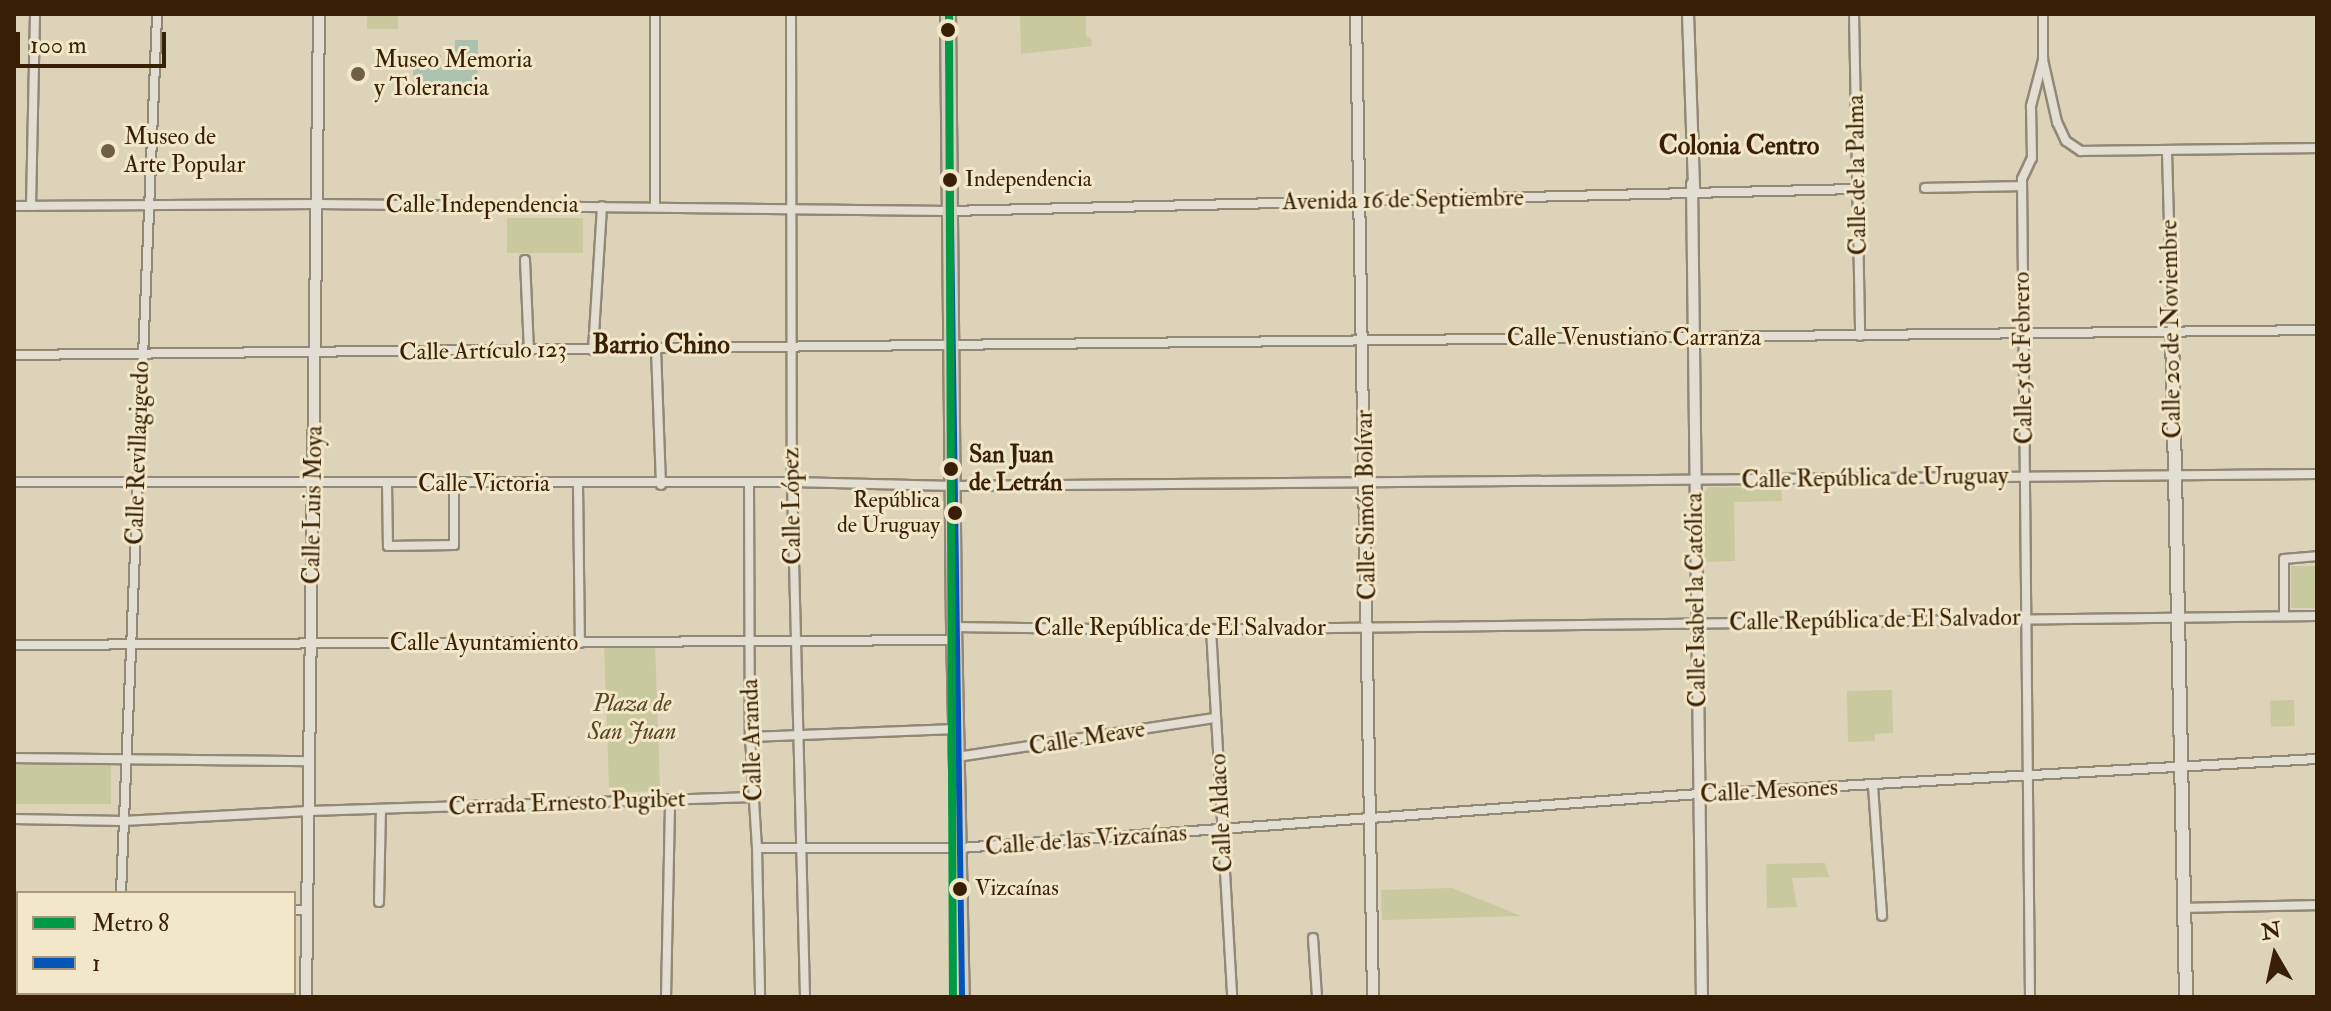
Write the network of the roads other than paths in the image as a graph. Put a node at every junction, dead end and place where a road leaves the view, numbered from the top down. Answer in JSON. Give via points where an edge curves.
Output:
{"nodes":[{"id":1,"x":35,"y":14,"type":"edge"},
{"id":2,"x":157,"y":14,"type":"edge"},
{"id":3,"x":319,"y":14,"type":"edge"},
{"id":4,"x":655,"y":14,"type":"edge"},
{"id":5,"x":791,"y":14,"type":"edge"},
{"id":6,"x":948,"y":14,"type":"edge"},
{"id":7,"x":1356,"y":14,"type":"edge"},
{"id":8,"x":1688,"y":14,"type":"edge"},
{"id":9,"x":1854,"y":14,"type":"edge"},
{"id":10,"x":2043,"y":14,"type":"edge"},
{"id":11,"x":2043,"y":60,"type":"junction"},
{"id":12,"x":2317,"y":148,"type":"edge"},
{"id":13,"x":2167,"y":152,"type":"junction"},
{"id":14,"x":2022,"y":186,"type":"junction"},
{"id":15,"x":1925,"y":188,"type":"dead end"},
{"id":16,"x":1858,"y":189,"type":"junction"},
{"id":17,"x":1692,"y":193,"type":"junction"},
{"id":18,"x":1360,"y":200,"type":"junction"},
{"id":19,"x":317,"y":204,"type":"junction"},
{"id":20,"x":14,"y":206,"type":"edge"},
{"id":21,"x":31,"y":206,"type":"junction"},
{"id":22,"x":602,"y":206,"type":"junction"},
{"id":23,"x":149,"y":207,"type":"junction"},
{"id":24,"x":655,"y":207,"type":"junction"},
{"id":25,"x":791,"y":210,"type":"junction"},
{"id":26,"x":949,"y":211,"type":"junction"},
{"id":27,"x":525,"y":260,"type":"dead end"},
{"id":28,"x":2317,"y":330,"type":"edge"},
{"id":29,"x":2172,"y":332,"type":"junction"},
{"id":30,"x":2022,"y":334,"type":"junction"},
{"id":31,"x":1860,"y":336,"type":"junction"},
{"id":32,"x":1694,"y":338,"type":"junction"},
{"id":33,"x":1363,"y":339,"type":"junction"},
{"id":34,"x":951,"y":347,"type":"junction"},
{"id":35,"x":791,"y":348,"type":"junction"},
{"id":36,"x":656,"y":349,"type":"junction"},
{"id":37,"x":593,"y":350,"type":"junction"},
{"id":38,"x":529,"y":351,"type":"junction"},
{"id":39,"x":315,"y":353,"type":"junction"},
{"id":40,"x":142,"y":354,"type":"junction"},
{"id":41,"x":14,"y":355,"type":"edge"},
{"id":42,"x":2317,"y":474,"type":"edge"},
{"id":43,"x":2175,"y":476,"type":"junction"},
{"id":44,"x":2024,"y":477,"type":"junction"},
{"id":45,"x":1695,"y":480,"type":"junction"},
{"id":46,"x":1365,"y":481,"type":"junction"},
{"id":47,"x":14,"y":482,"type":"edge"},
{"id":48,"x":792,"y":482,"type":"junction"},
{"id":49,"x":137,"y":483,"type":"junction"},
{"id":50,"x":313,"y":483,"type":"junction"},
{"id":51,"x":749,"y":483,"type":"junction"},
{"id":52,"x":387,"y":484,"type":"junction"},
{"id":53,"x":454,"y":484,"type":"junction"},
{"id":54,"x":578,"y":485,"type":"junction"},
{"id":55,"x":661,"y":485,"type":"junction"},
{"id":56,"x":953,"y":486,"type":"junction"},
{"id":57,"x":2317,"y":556,"type":"edge"},
{"id":58,"x":2178,"y":616,"type":"junction"},
{"id":59,"x":2284,"y":616,"type":"junction"},
{"id":60,"x":2317,"y":616,"type":"edge"},
{"id":61,"x":2026,"y":617,"type":"junction"},
{"id":62,"x":1696,"y":623,"type":"junction"},
{"id":63,"x":1368,"y":627,"type":"junction"},
{"id":64,"x":1211,"y":629,"type":"junction"},
{"id":65,"x":954,"y":634,"type":"junction"},
{"id":66,"x":794,"y":641,"type":"junction"},
{"id":67,"x":748,"y":642,"type":"junction"},
{"id":68,"x":130,"y":643,"type":"junction"},
{"id":69,"x":580,"y":643,"type":"junction"},
{"id":70,"x":311,"y":644,"type":"junction"},
{"id":71,"x":14,"y":645,"type":"edge"},
{"id":72,"x":1216,"y":718,"type":"junction"},
{"id":73,"x":956,"y":729,"type":"junction"},
{"id":74,"x":797,"y":735,"type":"junction"},
{"id":75,"x":750,"y":737,"type":"junction"},
{"id":76,"x":957,"y":757,"type":"junction"},
{"id":77,"x":14,"y":758,"type":"edge"},
{"id":78,"x":2317,"y":759,"type":"edge"},
{"id":79,"x":126,"y":760,"type":"junction"},
{"id":80,"x":309,"y":761,"type":"junction"},
{"id":81,"x":2181,"y":768,"type":"junction"},
{"id":82,"x":2027,"y":776,"type":"junction"},
{"id":83,"x":1873,"y":786,"type":"junction"},
{"id":84,"x":1698,"y":794,"type":"junction"},
{"id":85,"x":754,"y":797,"type":"junction"},
{"id":86,"x":670,"y":799,"type":"junction"},
{"id":87,"x":381,"y":809,"type":"junction"},
{"id":88,"x":309,"y":811,"type":"junction"},
{"id":89,"x":1370,"y":816,"type":"junction"},
{"id":90,"x":14,"y":819,"type":"edge"},
{"id":91,"x":123,"y":821,"type":"junction"},
{"id":92,"x":1222,"y":830,"type":"junction"},
{"id":93,"x":757,"y":848,"type":"junction"},
{"id":94,"x":801,"y":848,"type":"junction"},
{"id":95,"x":960,"y":848,"type":"junction"},
{"id":96,"x":121,"y":891,"type":"edge"},
{"id":97,"x":379,"y":902,"type":"dead end"},
{"id":98,"x":2317,"y":905,"type":"edge"},
{"id":99,"x":2184,"y":908,"type":"junction"},
{"id":100,"x":296,"y":910,"type":"edge"},
{"id":101,"x":307,"y":910,"type":"junction"},
{"id":102,"x":1882,"y":916,"type":"dead end"},
{"id":103,"x":1313,"y":938,"type":"dead end"},
{"id":104,"x":306,"y":997,"type":"edge"},
{"id":105,"x":666,"y":997,"type":"edge"},
{"id":106,"x":760,"y":997,"type":"edge"},
{"id":107,"x":805,"y":997,"type":"edge"},
{"id":108,"x":962,"y":997,"type":"edge"},
{"id":109,"x":1232,"y":997,"type":"edge"},
{"id":110,"x":1317,"y":997,"type":"edge"},
{"id":111,"x":1373,"y":997,"type":"edge"},
{"id":112,"x":1702,"y":997,"type":"edge"},
{"id":113,"x":2030,"y":997,"type":"edge"},
{"id":114,"x":2186,"y":997,"type":"edge"}],
"edges":[{"from":1,"to":21,"type":"street"},
{"from":2,"to":23,"type":"street","name":"Calle Revillagigedo"},
{"from":3,"to":19,"type":"street","name":"Calle Luis Moya"},
{"from":4,"to":24,"type":"street"},
{"from":5,"to":25,"type":"street","name":"Calle López"},
{"from":6,"to":26,"type":"main road"},
{"from":7,"to":18,"type":"street","name":"Calle Simón Bolívar"},
{"from":8,"to":17,"type":"street","name":"Calle Isabel la Católica"},
{"from":9,"to":16,"type":"street","name":"Calle de la Palma"},
{"from":10,"to":11,"type":"street"},
{"from":11,"to":13,"type":"street","via":[[2057,122],[2072,147],[2092,154]]},
{"from":11,"to":14,"type":"street","name":"Calle 5 de Febrero","via":[[2031,106],[2032,158]]},
{"from":12,"to":13,"type":"street"},
{"from":13,"to":29,"type":"street","name":"Calle 20 de Noviembre"},
{"from":14,"to":15,"type":"street"},
{"from":14,"to":30,"type":"street","name":"Calle 5 de Febrero"},
{"from":16,"to":17,"type":"street","name":"Avenida 16 de Septiembre"},
{"from":16,"to":31,"type":"street","name":"Calle de la Palma"},
{"from":17,"to":18,"type":"street","name":"Avenida 16 de Septiembre"},
{"from":17,"to":32,"type":"street","name":"Calle Isabel la Católica"},
{"from":18,"to":26,"type":"street","name":"Avenida 16 de Septiembre"},
{"from":18,"to":33,"type":"street","name":"Calle Simón Bolívar"},
{"from":19,"to":22,"type":"street","name":"Calle Independencia"},
{"from":19,"to":23,"type":"street","name":"Calle Independencia"},
{"from":19,"to":39,"type":"street","name":"Calle Luis Moya"},
{"from":20,"to":21,"type":"street","name":"Calle Independencia"},
{"from":21,"to":23,"type":"street","name":"Calle Independencia"},
{"from":22,"to":24,"type":"street","name":"Calle Independencia"},
{"from":22,"to":37,"type":"street"},
{"from":23,"to":40,"type":"street","name":"Calle Revillagigedo"},
{"from":24,"to":25,"type":"street","name":"Calle Independencia"},
{"from":25,"to":26,"type":"street","name":"Calle Independencia"},
{"from":25,"to":35,"type":"street","name":"Calle López"},
{"from":26,"to":34,"type":"main road"},
{"from":27,"to":38,"type":"street"},
{"from":28,"to":29,"type":"street","name":"Calle Venustiano Carranza"},
{"from":29,"to":30,"type":"street","name":"Calle Venustiano Carranza"},
{"from":29,"to":43,"type":"main road","name":"Calle 20 de Noviembre"},
{"from":30,"to":31,"type":"street","name":"Calle Venustiano Carranza"},
{"from":30,"to":44,"type":"street","name":"Calle 5 de Febrero"},
{"from":31,"to":32,"type":"street","name":"Calle Venustiano Carranza"},
{"from":32,"to":33,"type":"street","name":"Calle Venustiano Carranza"},
{"from":32,"to":45,"type":"street","name":"Calle Isabel la Católica"},
{"from":33,"to":34,"type":"street","name":"Calle Venustiano Carranza"},
{"from":33,"to":46,"type":"street","name":"Calle Simón Bolívar"},
{"from":34,"to":35,"type":"street","name":"Calle Artículo 123"},
{"from":34,"to":56,"type":"main road"},
{"from":35,"to":36,"type":"street","name":"Calle Artículo 123"},
{"from":35,"to":48,"type":"street","name":"Calle López"},
{"from":36,"to":37,"type":"street","name":"Calle Artículo 123"},
{"from":36,"to":55,"type":"street"},
{"from":37,"to":38,"type":"street","name":"Calle Artículo 123"},
{"from":38,"to":39,"type":"street","name":"Calle Artículo 123"},
{"from":39,"to":40,"type":"street","name":"Calle Artículo 123"},
{"from":39,"to":50,"type":"street","name":"Calle Luis Moya"},
{"from":40,"to":41,"type":"street","name":"Calle Artículo 123"},
{"from":40,"to":49,"type":"street","name":"Calle Revillagigedo"},
{"from":42,"to":43,"type":"street","name":"Calle República de Uruguay"},
{"from":43,"to":44,"type":"street","name":"Calle República de Uruguay"},
{"from":43,"to":58,"type":"main road","name":"Calle 20 de Noviembre"},
{"from":44,"to":45,"type":"street","name":"Calle República de Uruguay"},
{"from":44,"to":61,"type":"street","name":"Calle 5 de Febrero"},
{"from":45,"to":46,"type":"street","name":"Calle República de Uruguay"},
{"from":45,"to":62,"type":"street","name":"Calle Isabel la Católica"},
{"from":46,"to":56,"type":"street","name":"Calle República de Uruguay"},
{"from":46,"to":63,"type":"street","name":"Calle Simón Bolívar"},
{"from":47,"to":49,"type":"street","name":"Calle Victoria"},
{"from":48,"to":51,"type":"street","name":"Calle Victoria"},
{"from":48,"to":56,"type":"street","name":"Calle Victoria"},
{"from":48,"to":66,"type":"street","name":"Calle López"},
{"from":49,"to":50,"type":"street","name":"Calle Victoria"},
{"from":49,"to":68,"type":"street","name":"Calle Revillagigedo"},
{"from":50,"to":52,"type":"street","name":"Calle Victoria"},
{"from":50,"to":70,"type":"street","name":"Calle Luis Moya"},
{"from":51,"to":55,"type":"street","name":"Calle Victoria"},
{"from":51,"to":67,"type":"street","name":"Calle Aranda"},
{"from":52,"to":53,"type":"street","name":"Calle Victoria"},
{"from":52,"to":53,"type":"street","via":[[388,546],[454,545]]},
{"from":53,"to":54,"type":"street","name":"Calle Victoria"},
{"from":54,"to":55,"type":"street","name":"Calle Victoria"},
{"from":54,"to":69,"type":"street"},
{"from":56,"to":65,"type":"main road"},
{"from":57,"to":59,"type":"street","via":[[2284,559]]},
{"from":58,"to":59,"type":"street","name":"Calle República de El Salvador"},
{"from":58,"to":61,"type":"street","name":"Calle República de El Salvador"},
{"from":58,"to":81,"type":"main road","name":"Calle 20 de Noviembre"},
{"from":59,"to":60,"type":"street","name":"Calle República de El Salvador"},
{"from":61,"to":62,"type":"street","name":"Calle República de El Salvador"},
{"from":61,"to":82,"type":"street","name":"Calle 5 de Febrero"},
{"from":62,"to":63,"type":"street","name":"Calle República de El Salvador"},
{"from":62,"to":84,"type":"street","name":"Calle Isabel la Católica"},
{"from":63,"to":64,"type":"street","name":"Calle República de El Salvador"},
{"from":63,"to":89,"type":"street","name":"Calle Simón Bolívar"},
{"from":64,"to":65,"type":"street","name":"Calle República de El Salvador"},
{"from":64,"to":72,"type":"street","name":"Calle Aldaco"},
{"from":65,"to":66,"type":"street","name":"Calle Ayuntamiento"},
{"from":65,"to":73,"type":"main road"},
{"from":66,"to":67,"type":"street","name":"Calle Ayuntamiento"},
{"from":66,"to":74,"type":"street","name":"Calle López"},
{"from":67,"to":69,"type":"street","name":"Calle Ayuntamiento"},
{"from":67,"to":75,"type":"street","name":"Calle Aranda"},
{"from":68,"to":70,"type":"street","name":"Calle Ayuntamiento"},
{"from":68,"to":71,"type":"street","name":"Calle Ayuntamiento"},
{"from":68,"to":79,"type":"street","name":"Calle Revillagigedo"},
{"from":69,"to":70,"type":"street","name":"Calle Ayuntamiento"},
{"from":70,"to":80,"type":"street","name":"Calle Luis Moya"},
{"from":72,"to":76,"type":"street","name":"Calle Meave"},
{"from":72,"to":92,"type":"street","name":"Calle Aldaco"},
{"from":73,"to":74,"type":"street"},
{"from":73,"to":76,"type":"main road"},
{"from":74,"to":75,"type":"street"},
{"from":74,"to":94,"type":"street","name":"Calle López"},
{"from":75,"to":85,"type":"street","name":"Calle Aranda"},
{"from":76,"to":95,"type":"main road"},
{"from":77,"to":79,"type":"street"},
{"from":78,"to":81,"type":"street","name":"Calle Mesones"},
{"from":79,"to":80,"type":"street"},
{"from":79,"to":91,"type":"street","name":"Calle Revillagigedo"},
{"from":80,"to":88,"type":"street","name":"Calle Luis Moya"},
{"from":81,"to":82,"type":"street","name":"Calle Mesones"},
{"from":81,"to":99,"type":"main road"},
{"from":82,"to":83,"type":"street","name":"Calle Mesones"},
{"from":82,"to":113,"type":"street","name":"Calle 5 de Febrero"},
{"from":83,"to":84,"type":"street","name":"Calle Mesones"},
{"from":83,"to":102,"type":"street"},
{"from":84,"to":89,"type":"street","name":"Calle Mesones"},
{"from":84,"to":112,"type":"street","name":"Calle Isabel la Católica"},
{"from":85,"to":86,"type":"street","name":"Cerrada Ernesto Pugibet"},
{"from":85,"to":93,"type":"street","name":"Calle Aranda"},
{"from":86,"to":87,"type":"street","name":"Cerrada Ernesto Pugibet"},
{"from":86,"to":105,"type":"street"},
{"from":87,"to":88,"type":"street","name":"Cerrada Ernesto Pugibet"},
{"from":87,"to":97,"type":"street"},
{"from":88,"to":91,"type":"street","name":"Cerrada Ernesto Pugibet"},
{"from":88,"to":101,"type":"street","name":"Calle Luis Moya"},
{"from":89,"to":92,"type":"street","name":"Calle Mesones"},
{"from":89,"to":111,"type":"street","name":"Calle Simón Bolívar"},
{"from":90,"to":91,"type":"street","name":"Cerrada Ernesto Pugibet"},
{"from":91,"to":96,"type":"street","name":"Calle Revillagigedo"},
{"from":92,"to":95,"type":"street","name":"Calle de las Vizcaínas"},
{"from":92,"to":109,"type":"street","name":"Calle Aldaco"},
{"from":93,"to":94,"type":"street","name":"Calle de las Vizcaínas"},
{"from":93,"to":106,"type":"street","name":"Calle Aranda"},
{"from":94,"to":95,"type":"street","name":"Calle de las Vizcaínas"},
{"from":94,"to":107,"type":"street","name":"Calle López"},
{"from":95,"to":108,"type":"main road"},
{"from":98,"to":99,"type":"street"},
{"from":99,"to":114,"type":"main road"},
{"from":100,"to":101,"type":"street"},
{"from":101,"to":104,"type":"street","name":"Calle Luis Moya"},
{"from":103,"to":110,"type":"street"}]}
